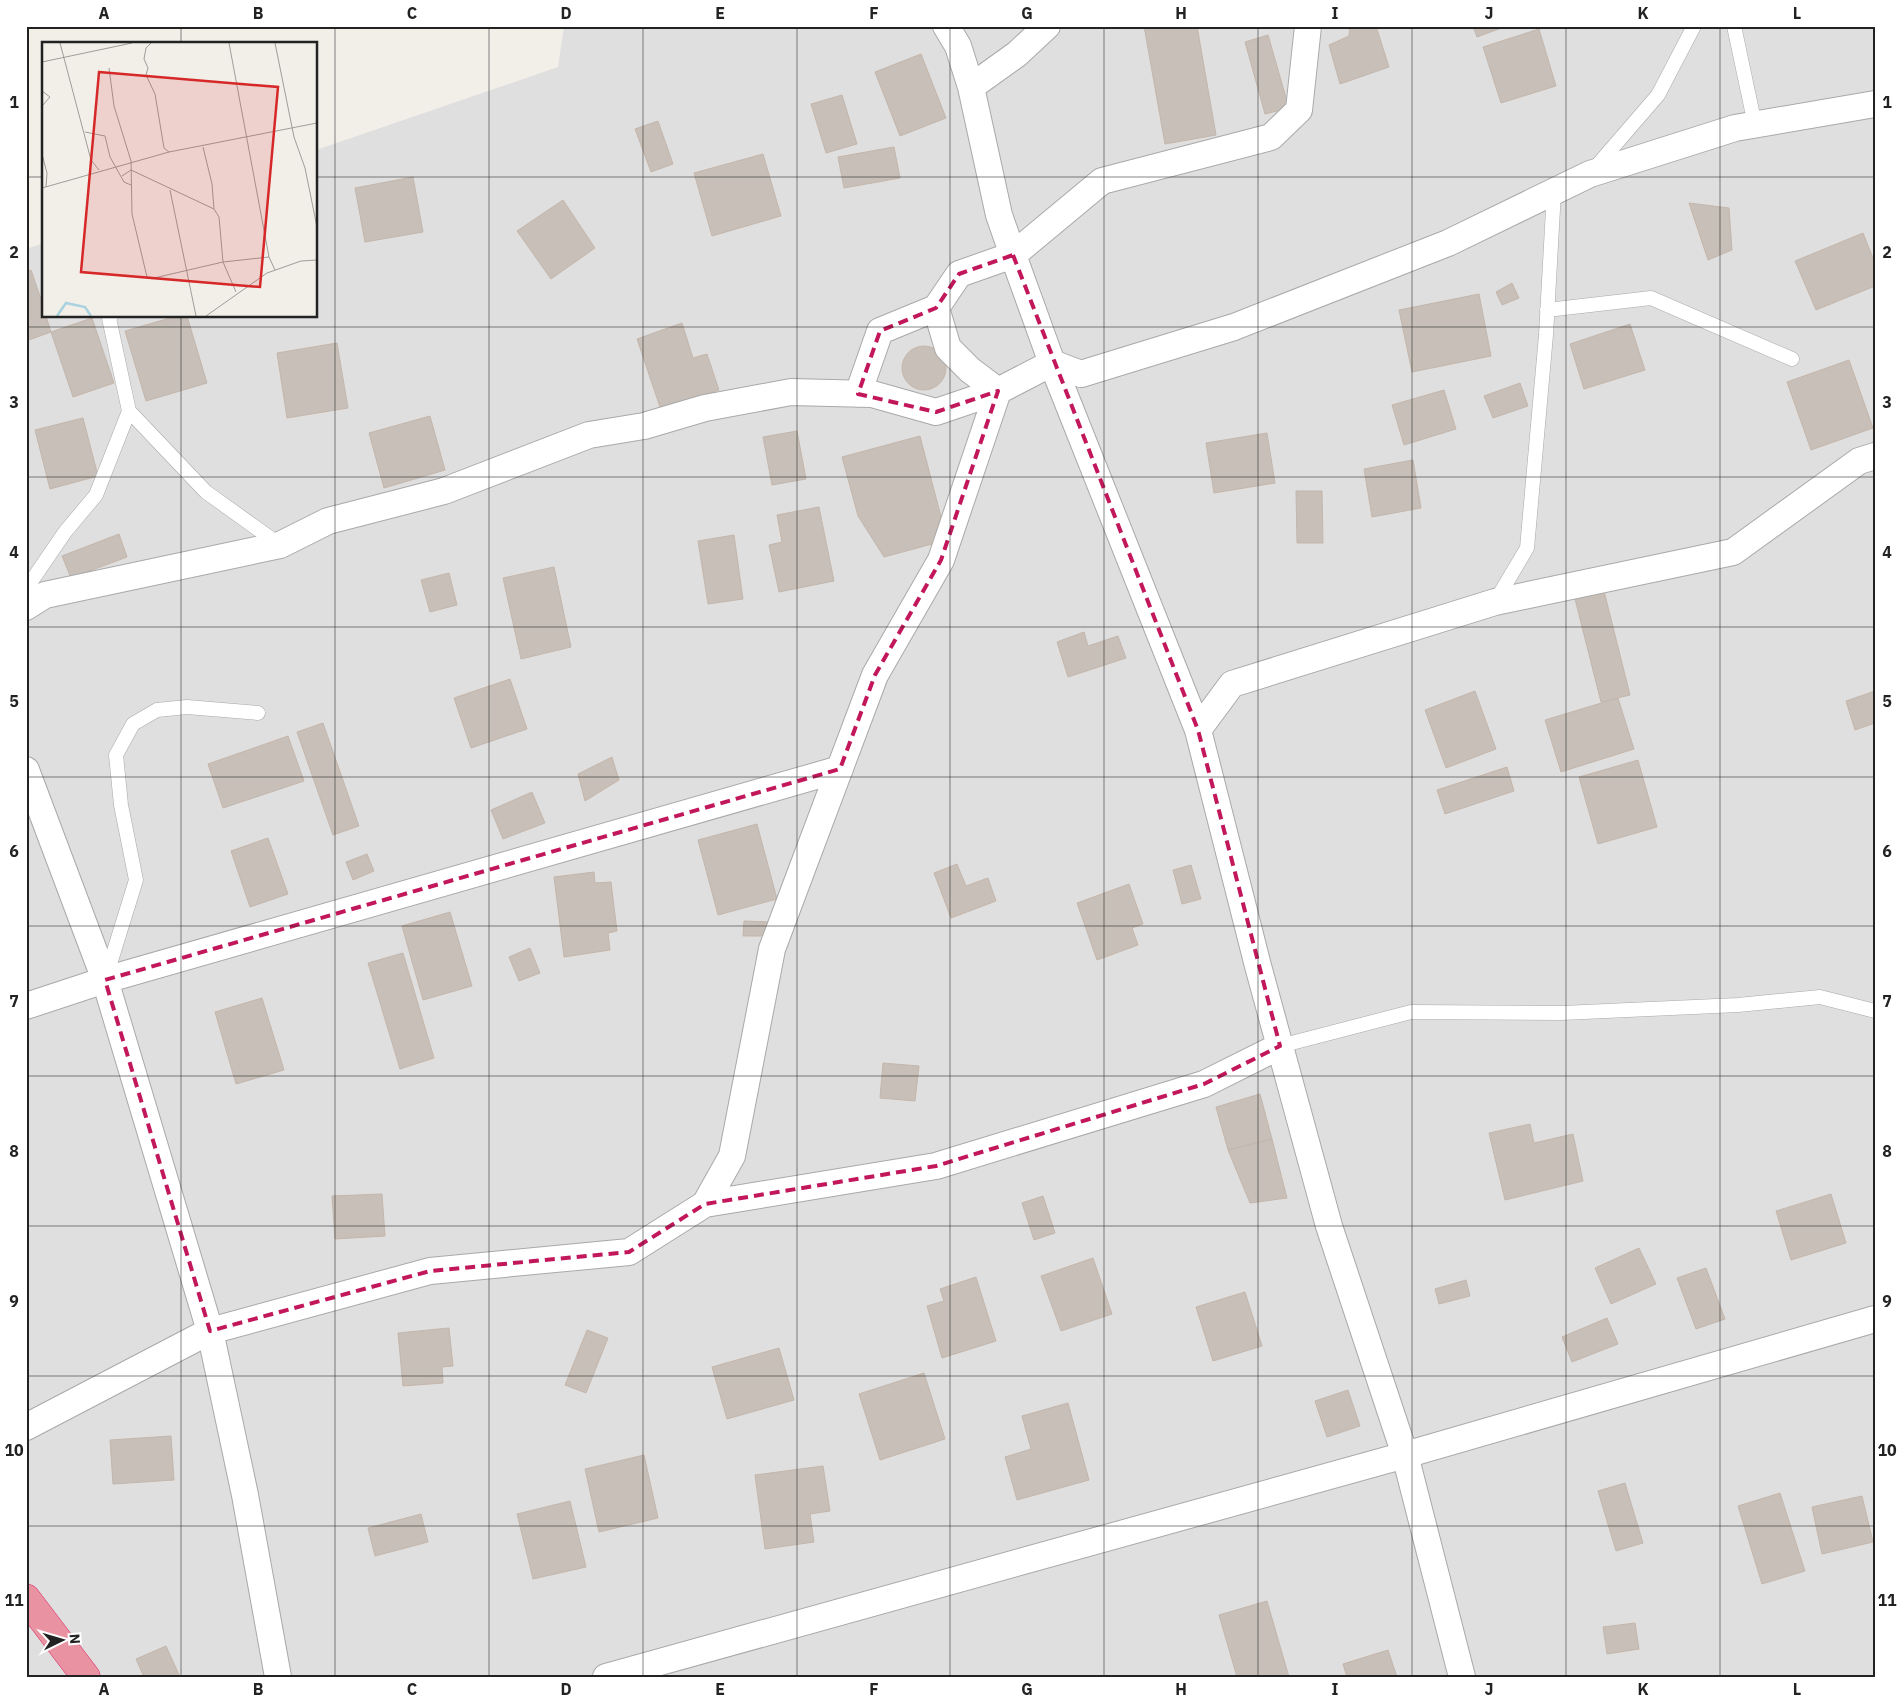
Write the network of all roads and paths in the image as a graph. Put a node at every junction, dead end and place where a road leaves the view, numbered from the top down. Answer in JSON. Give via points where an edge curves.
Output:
{"nodes":[{"id":1,"x":946,"y":26,"type":"edge"},
{"id":2,"x":1047,"y":26,"type":"edge"},
{"id":3,"x":1308,"y":26,"type":"edge"},
{"id":4,"x":1694,"y":26,"type":"edge"},
{"id":5,"x":1734,"y":26,"type":"edge"},
{"id":6,"x":971,"y":87,"type":"junction"},
{"id":7,"x":1875,"y":104,"type":"edge"},
{"id":8,"x":1754,"y":125,"type":"junction"},
{"id":9,"x":1590,"y":174,"type":"junction"},
{"id":10,"x":1554,"y":192,"type":"junction"},
{"id":11,"x":1013,"y":255,"type":"junction"},
{"id":12,"x":936,"y":308,"type":"junction"},
{"id":13,"x":1548,"y":310,"type":"junction"},
{"id":14,"x":109,"y":318,"type":"edge"},
{"id":15,"x":1792,"y":359,"type":"dead end"},
{"id":16,"x":1052,"y":363,"type":"junction"},
{"id":17,"x":998,"y":391,"type":"junction"},
{"id":18,"x":858,"y":394,"type":"junction"},
{"id":19,"x":129,"y":411,"type":"junction"},
{"id":20,"x":1875,"y":456,"type":"edge"},
{"id":21,"x":280,"y":545,"type":"junction"},
{"id":22,"x":26,"y":589,"type":"edge"},
{"id":23,"x":1495,"y":602,"type":"junction"},
{"id":24,"x":26,"y":607,"type":"edge"},
{"id":25,"x":258,"y":713,"type":"dead end"},
{"id":26,"x":1198,"y":730,"type":"junction"},
{"id":27,"x":840,"y":769,"type":"junction"},
{"id":28,"x":26,"y":770,"type":"edge"},
{"id":29,"x":105,"y":980,"type":"junction"},
{"id":30,"x":26,"y":1006,"type":"edge"},
{"id":31,"x":1875,"y":1010,"type":"edge"},
{"id":32,"x":1280,"y":1046,"type":"junction"},
{"id":33,"x":705,"y":1204,"type":"junction"},
{"id":34,"x":1875,"y":1319,"type":"edge"},
{"id":35,"x":210,"y":1331,"type":"junction"},
{"id":36,"x":26,"y":1428,"type":"edge"},
{"id":37,"x":1405,"y":1454,"type":"junction"},
{"id":38,"x":26,"y":1598,"type":"edge"},
{"id":39,"x":86,"y":1677,"type":"edge"},
{"id":40,"x":278,"y":1677,"type":"edge"},
{"id":41,"x":606,"y":1677,"type":"edge"},
{"id":42,"x":1462,"y":1677,"type":"edge"}],
"edges":[{"from":1,"to":6,"type":"street","via":[[958,46]]},
{"from":2,"to":6,"type":"street","via":[[1017,54]]},
{"from":3,"to":11,"type":"street","via":[[1299,110],[1271,137],[1102,181]]},
{"from":4,"to":9,"type":"lane","via":[[1658,95]]},
{"from":5,"to":8,"type":"lane"},
{"from":6,"to":11,"type":"street","via":[[999,215]]},
{"from":7,"to":8,"type":"street"},
{"from":8,"to":9,"type":"street","via":[[1735,128]]},
{"from":9,"to":10,"type":"street"},
{"from":10,"to":13,"type":"lane"},
{"from":10,"to":16,"type":"street","via":[[1448,243],[1234,326],[1081,374]]},
{"from":11,"to":12,"type":"street","via":[[959,274]]},
{"from":11,"to":16,"type":"street"},
{"from":12,"to":17,"type":"street","via":[[948,348]]},
{"from":12,"to":18,"type":"street","via":[[880,331]]},
{"from":13,"to":15,"type":"lane","via":[[1650,298]]},
{"from":13,"to":23,"type":"lane","via":[[1527,548]]},
{"from":14,"to":19,"type":"lane"},
{"from":16,"to":17,"type":"street"},
{"from":16,"to":26,"type":"street"},
{"from":17,"to":18,"type":"street","via":[[936,412],[872,394]]},
{"from":17,"to":27,"type":"street","via":[[941,560],[875,675]]},
{"from":18,"to":21,"type":"street","via":[[791,392],[705,408],[644,426],[589,434],[444,491],[328,522]]},
{"from":19,"to":21,"type":"lane","via":[[206,492]]},
{"from":19,"to":22,"type":"lane","via":[[96,495],[65,532]]},
{"from":20,"to":23,"type":"street","via":[[1859,462],[1733,552]]},
{"from":21,"to":24,"type":"street","via":[[45,595]]},
{"from":23,"to":26,"type":"street","via":[[1232,684]]},
{"from":25,"to":29,"type":"lane","via":[[187,707],[164,709],[133,724],[116,755],[121,805],[136,880]]},
{"from":26,"to":32,"type":"street"},
{"from":27,"to":29,"type":"street"},
{"from":27,"to":33,"type":"street","via":[[772,949],[732,1156]]},
{"from":28,"to":29,"type":"street"},
{"from":29,"to":30,"type":"street"},
{"from":29,"to":35,"type":"street"},
{"from":31,"to":32,"type":"lane","via":[[1820,997],[1738,1005],[1562,1013],[1411,1012]]},
{"from":32,"to":33,"type":"street","via":[[1204,1084],[936,1166]]},
{"from":32,"to":37,"type":"street","via":[[1329,1226]]},
{"from":33,"to":35,"type":"street","via":[[629,1252],[430,1271]]},
{"from":34,"to":37,"type":"street"},
{"from":35,"to":36,"type":"street"},
{"from":35,"to":40,"type":"street","via":[[245,1495]]},
{"from":37,"to":41,"type":"street"},
{"from":37,"to":42,"type":"street"},
{"from":38,"to":39,"type":"highway"}]}
